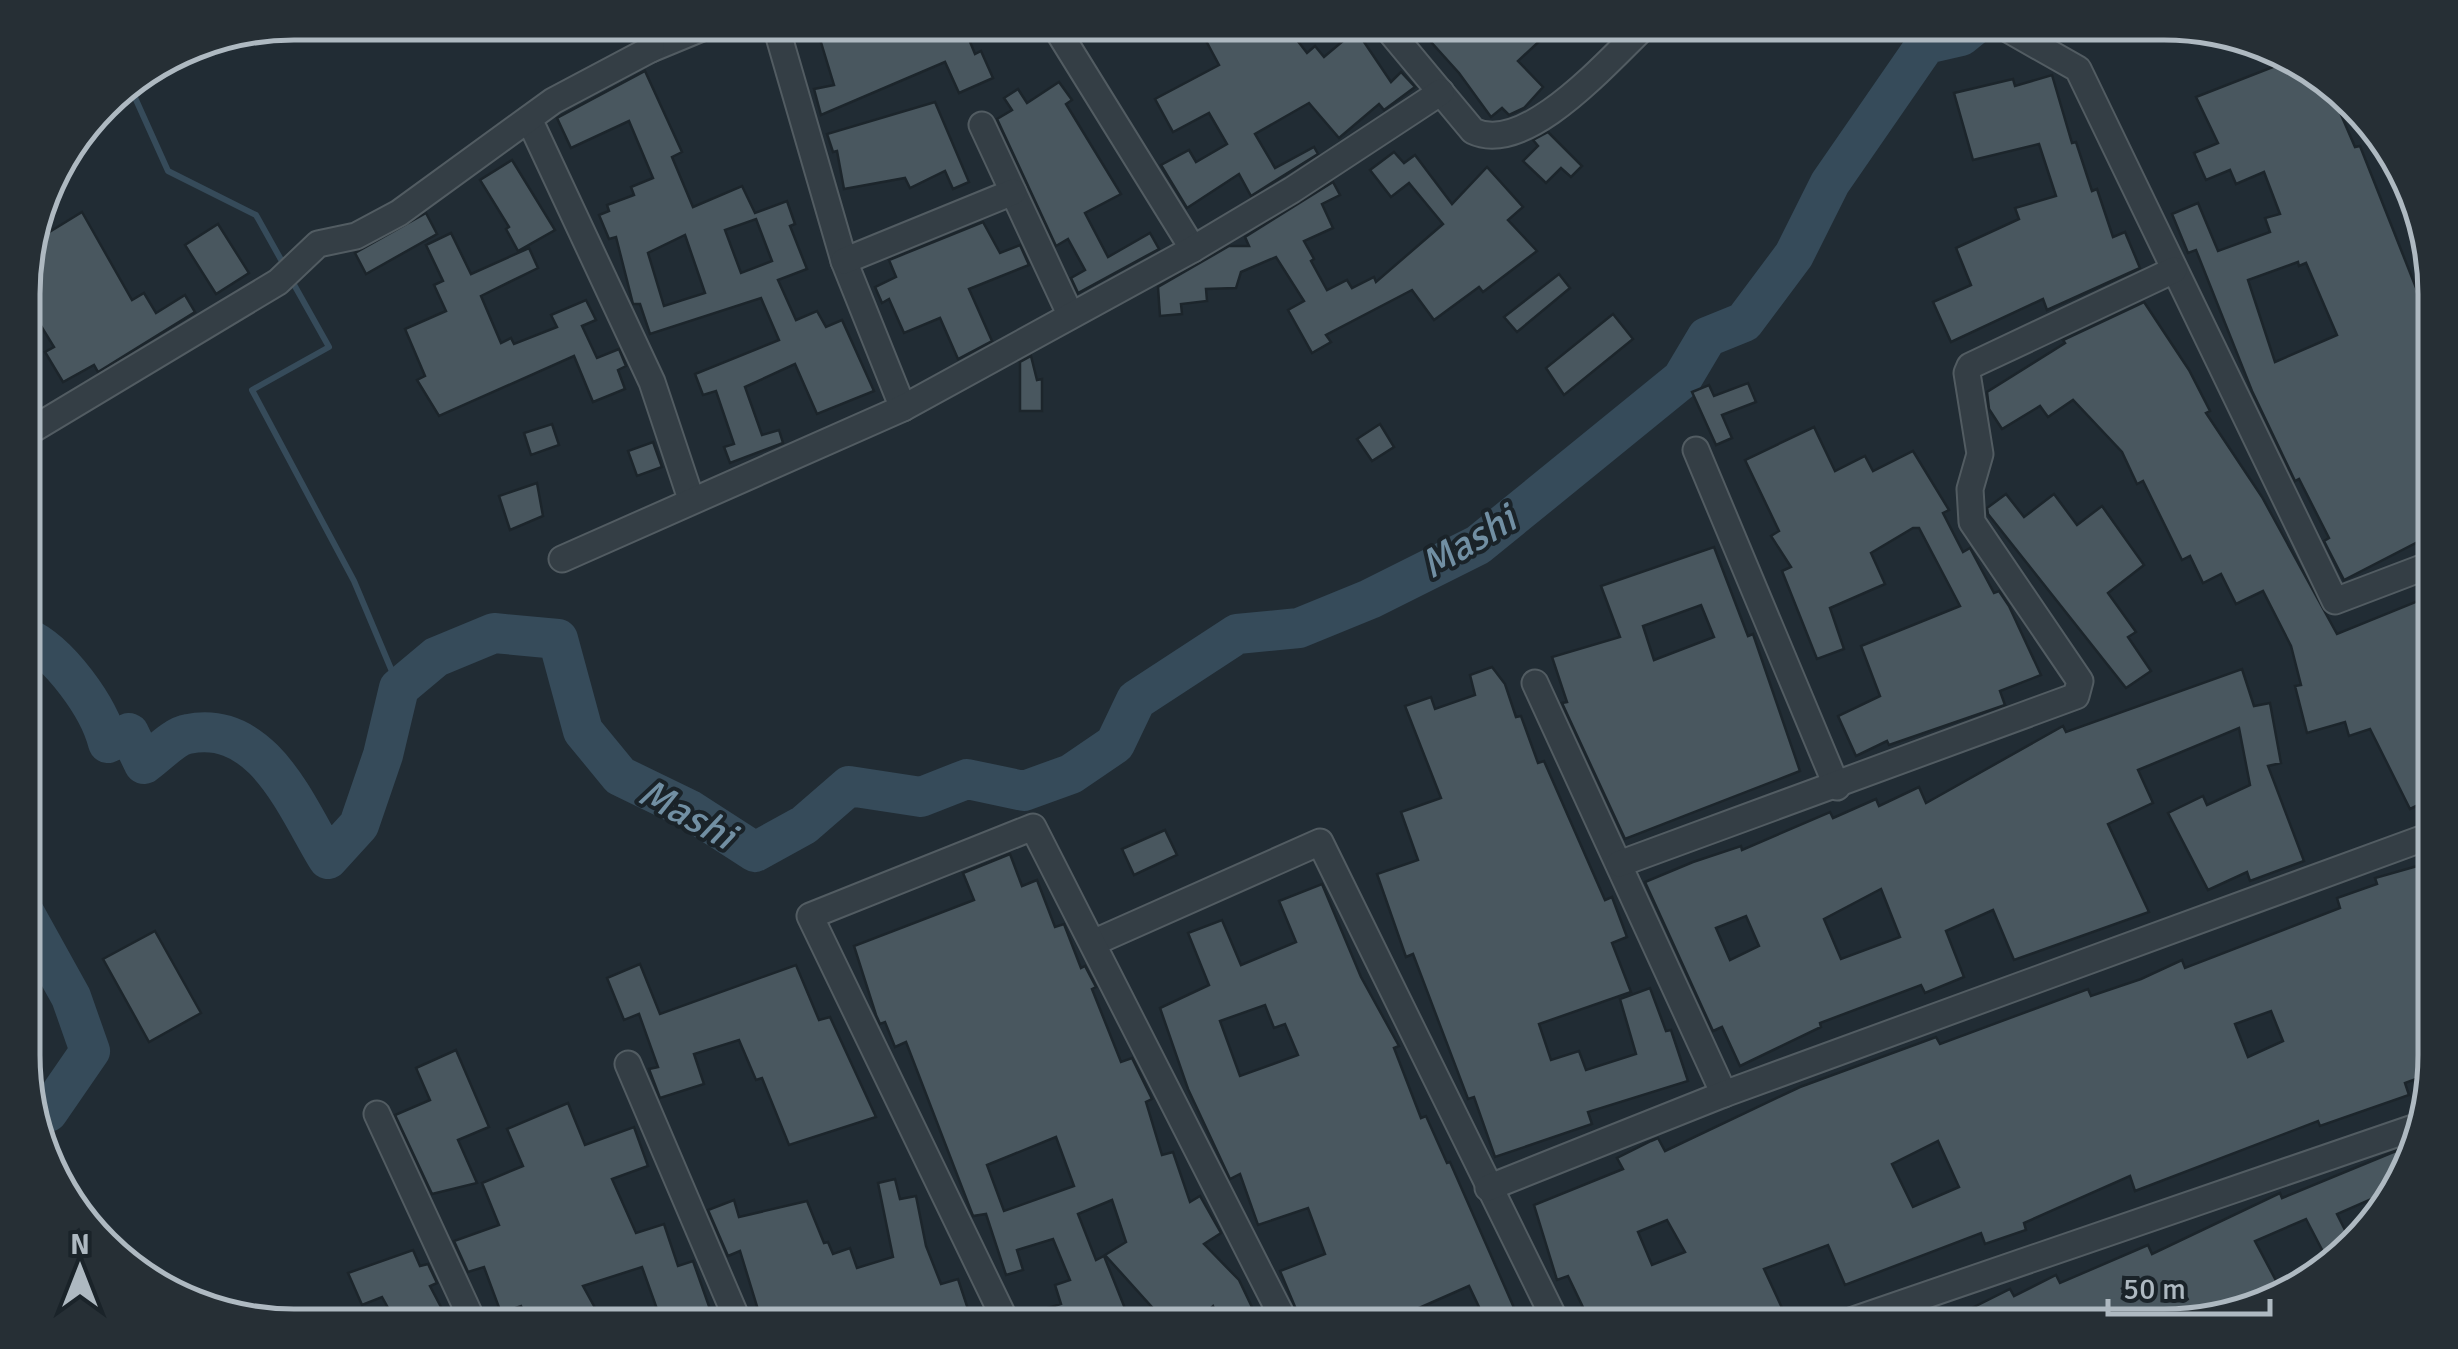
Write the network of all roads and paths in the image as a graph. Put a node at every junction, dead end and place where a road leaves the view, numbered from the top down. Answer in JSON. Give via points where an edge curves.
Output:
{"nodes":[{"id":1,"x":1398,"y":40,"type":"edge"},
{"id":2,"x":1629,"y":40,"type":"edge"},
{"id":3,"x":2028,"y":40,"type":"edge"},
{"id":4,"x":651,"y":41,"type":"edge"},
{"id":5,"x":670,"y":41,"type":"edge"},
{"id":6,"x":780,"y":41,"type":"edge"},
{"id":7,"x":1064,"y":41,"type":"edge"},
{"id":8,"x":651,"y":49,"type":"junction"},
{"id":9,"x":1441,"y":92,"type":"junction"},
{"id":10,"x":528,"y":120,"type":"junction"},
{"id":11,"x":982,"y":125,"type":"dead end"},
{"id":12,"x":1013,"y":192,"type":"junction"},
{"id":13,"x":1194,"y":248,"type":"junction"},
{"id":14,"x":844,"y":260,"type":"junction"},
{"id":15,"x":2174,"y":270,"type":"junction"},
{"id":16,"x":1070,"y":314,"type":"junction"},
{"id":17,"x":903,"y":408,"type":"junction"},
{"id":18,"x":40,"y":425,"type":"edge"},
{"id":19,"x":1696,"y":450,"type":"dead end"},
{"id":20,"x":691,"y":499,"type":"junction"},
{"id":21,"x":562,"y":559,"type":"dead end"},
{"id":22,"x":2417,"y":570,"type":"edge"},
{"id":23,"x":1534,"y":683,"type":"dead end"},
{"id":24,"x":1836,"y":787,"type":"junction"},
{"id":25,"x":2417,"y":841,"type":"edge"},
{"id":26,"x":1618,"y":864,"type":"junction"},
{"id":27,"x":1095,"y":942,"type":"junction"},
{"id":28,"x":628,"y":1064,"type":"dead end"},
{"id":29,"x":1724,"y":1094,"type":"junction"},
{"id":30,"x":377,"y":1114,"type":"dead end"},
{"id":31,"x":2407,"y":1130,"type":"edge"},
{"id":32,"x":1488,"y":1188,"type":"junction"},
{"id":33,"x":1279,"y":1308,"type":"edge"},
{"id":34,"x":1549,"y":1308,"type":"edge"},
{"id":35,"x":1888,"y":1308,"type":"edge"},
{"id":36,"x":467,"y":1309,"type":"edge"},
{"id":37,"x":733,"y":1309,"type":"edge"},
{"id":38,"x":1000,"y":1309,"type":"edge"}],
"edges":[{"from":1,"to":9,"type":"street"},
{"from":2,"to":9,"type":"street","via":[[1551,113],[1503,136],[1473,131]]},
{"from":3,"to":15,"type":"street","via":[[2078,69]]},
{"from":4,"to":8,"type":"street"},
{"from":5,"to":8,"type":"street"},
{"from":6,"to":14,"type":"street"},
{"from":7,"to":13,"type":"street"},
{"from":8,"to":10,"type":"street"},
{"from":9,"to":13,"type":"street"},
{"from":10,"to":18,"type":"street","via":[[399,213],[356,236],[318,244],[288,273]]},
{"from":10,"to":20,"type":"street","via":[[652,382]]},
{"from":11,"to":12,"type":"street"},
{"from":12,"to":14,"type":"street"},
{"from":12,"to":16,"type":"street"},
{"from":13,"to":16,"type":"street"},
{"from":14,"to":17,"type":"street"},
{"from":15,"to":22,"type":"street","via":[[2335,601]]},
{"from":15,"to":24,"type":"street","via":[[1967,373],[1980,454],[1970,489],[1972,522],[2080,682],[2076,696]]},
{"from":16,"to":17,"type":"street"},
{"from":17,"to":20,"type":"street"},
{"from":19,"to":24,"type":"street"},
{"from":20,"to":21,"type":"street"},
{"from":23,"to":26,"type":"street"},
{"from":24,"to":26,"type":"street"},
{"from":25,"to":29,"type":"street"},
{"from":26,"to":29,"type":"street"},
{"from":27,"to":32,"type":"street","via":[[1320,842]]},
{"from":27,"to":33,"type":"street"},
{"from":27,"to":38,"type":"street","via":[[1033,828],[810,916]]},
{"from":28,"to":37,"type":"street"},
{"from":29,"to":32,"type":"street"},
{"from":30,"to":36,"type":"street"},
{"from":31,"to":35,"type":"street"},
{"from":32,"to":34,"type":"street"}]}
